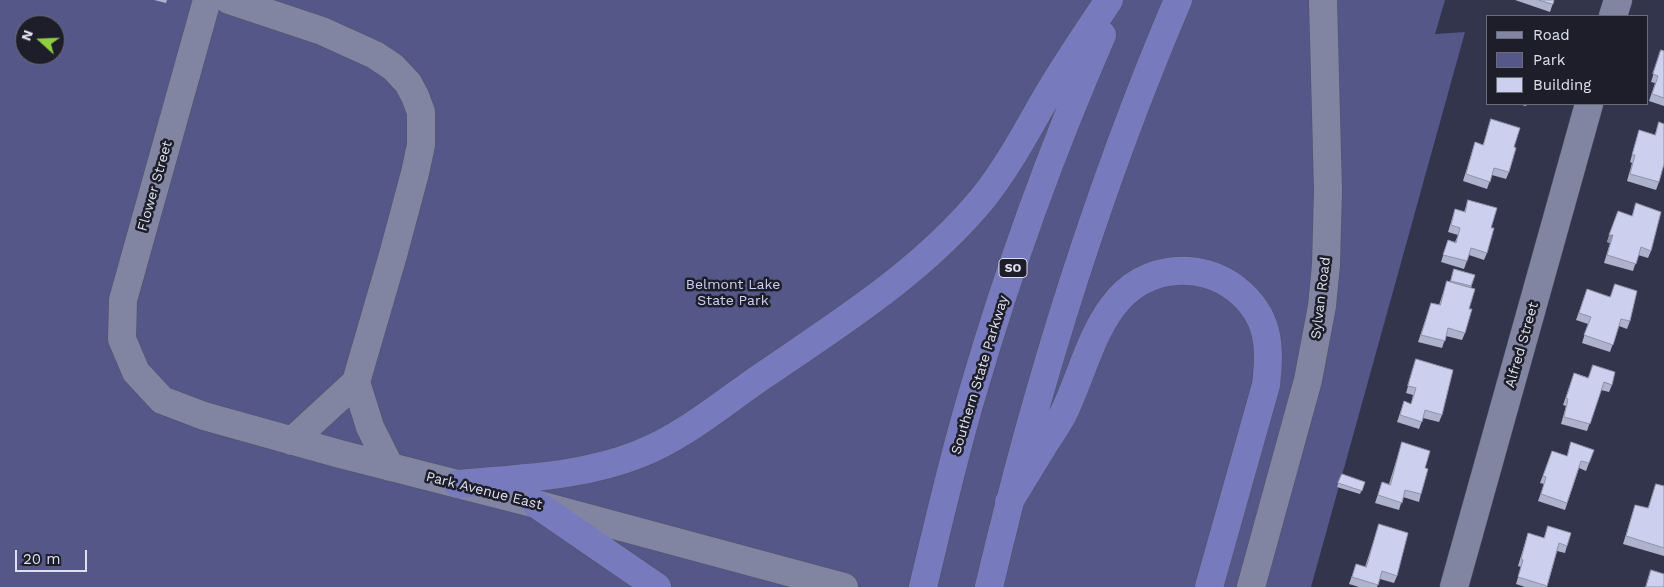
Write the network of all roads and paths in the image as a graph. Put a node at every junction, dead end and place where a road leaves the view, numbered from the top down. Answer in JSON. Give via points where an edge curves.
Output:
{"nodes":[{"id":1,"x":207,"y":0,"type":"edge"},
{"id":2,"x":229,"y":0,"type":"edge"},
{"id":3,"x":1109,"y":0,"type":"edge"},
{"id":4,"x":1118,"y":0,"type":"edge"},
{"id":5,"x":1178,"y":0,"type":"edge"},
{"id":6,"x":1323,"y":0,"type":"edge"},
{"id":7,"x":1618,"y":0,"type":"edge"},
{"id":8,"x":1613,"y":15,"type":"edge"},
{"id":9,"x":1589,"y":105,"type":"edge"},
{"id":10,"x":136,"y":372,"type":"joint"},
{"id":11,"x":356,"y":382,"type":"junction"},
{"id":12,"x":292,"y":441,"type":"junction"},
{"id":13,"x":390,"y":467,"type":"junction"},
{"id":14,"x":458,"y":484,"type":"junction"},
{"id":15,"x":1009,"y":502,"type":"junction"},
{"id":16,"x":536,"y":504,"type":"junction"},
{"id":17,"x":657,"y":587,"type":"edge"},
{"id":18,"x":844,"y":587,"type":"edge"},
{"id":19,"x":923,"y":587,"type":"edge"},
{"id":20,"x":989,"y":587,"type":"edge"},
{"id":21,"x":1209,"y":587,"type":"edge"},
{"id":22,"x":1251,"y":587,"type":"edge"},
{"id":23,"x":1454,"y":587,"type":"edge"}],
"edges":[{"from":1,"to":10,"type":"street","name":"Flower Street","via":[[122,300],[122,339]]},
{"from":2,"to":11,"type":"street","via":[[322,31],[375,55],[408,83],[416,96],[421,112],[421,145]]},
{"from":3,"to":14,"type":"highway","via":[[1044,100],[1017,150],[983,198],[931,253],[881,294],[696,422],[639,454],[570,473]]},
{"from":4,"to":19,"type":"highway","name":"Southern State Parkway","number":"SO","via":[[1076,94],[1001,304],[974,388]]},
{"from":5,"to":15,"type":"highway","via":[[1133,109],[1088,234]]},
{"from":6,"to":22,"type":"street","name":"Sylvan Road","via":[[1328,190],[1322,306],[1308,380]]},
{"from":7,"to":8,"type":"street"},
{"from":9,"to":23,"type":"street","name":"Alfred Street"},
{"from":10,"to":12,"type":"street","name":"Park Avenue East","via":[[162,400],[204,416]]},
{"from":11,"to":12,"type":"street"},
{"from":11,"to":13,"type":"street","via":[[370,428]]},
{"from":12,"to":13,"type":"street","name":"Park Avenue East"},
{"from":13,"to":14,"type":"street","name":"Park Avenue East"},
{"from":14,"to":16,"type":"street","name":"Park Avenue East"},
{"from":15,"to":20,"type":"highway"},
{"from":15,"to":21,"type":"highway","via":[[1063,414],[1096,333],[1127,290],[1153,275],[1183,270],[1228,282],[1251,303],[1260,317],[1269,343],[1269,354],[1266,385]]},
{"from":16,"to":17,"type":"highway"},
{"from":16,"to":18,"type":"street","name":"Park Avenue East"}]}
